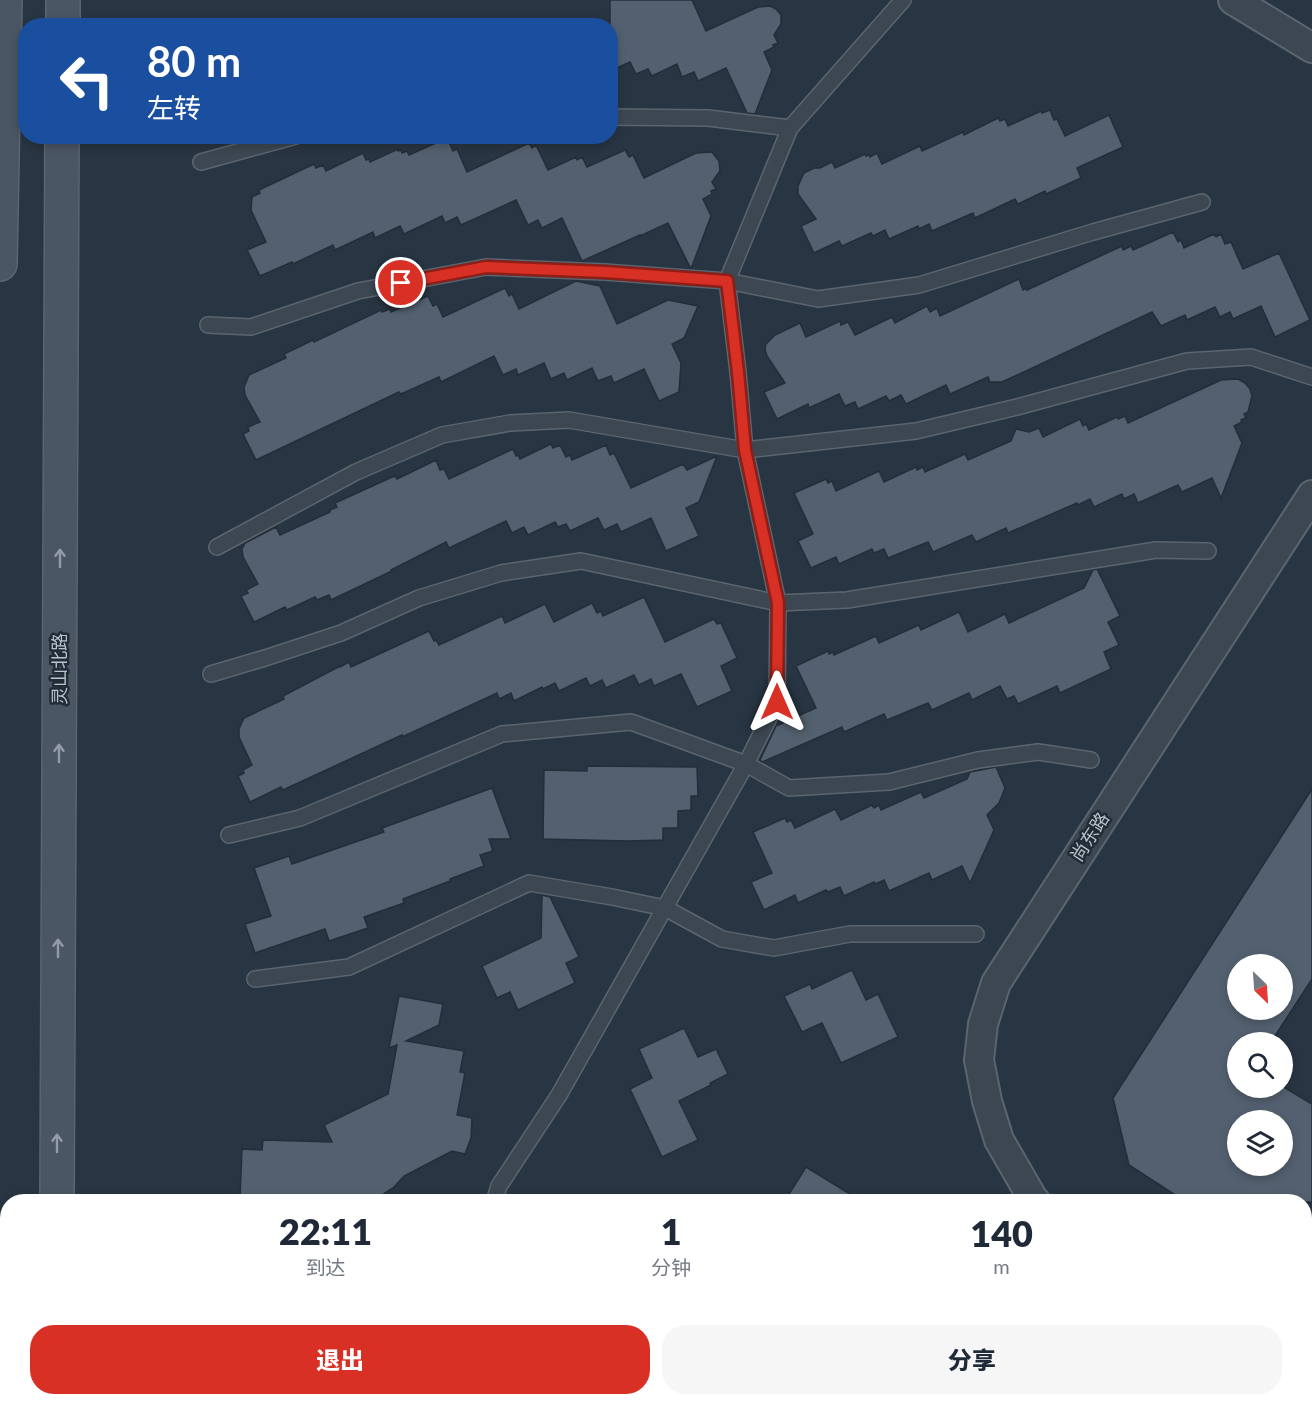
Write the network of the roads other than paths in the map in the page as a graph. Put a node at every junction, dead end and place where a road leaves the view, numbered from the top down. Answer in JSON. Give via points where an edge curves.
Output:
{"nodes":[{"id":1,"x":5,"y":0,"type":"edge"},
{"id":2,"x":63,"y":0,"type":"edge"},
{"id":3,"x":903,"y":0,"type":"edge"},
{"id":4,"x":1233,"y":0,"type":"edge"},
{"id":5,"x":63,"y":18,"type":"edge"},
{"id":6,"x":1312,"y":48,"type":"edge"},
{"id":7,"x":618,"y":117,"type":"edge"},
{"id":8,"x":790,"y":129,"type":"junction"},
{"id":9,"x":62,"y":144,"type":"edge"},
{"id":10,"x":267,"y":144,"type":"edge"},
{"id":11,"x":201,"y":162,"type":"dead end"},
{"id":12,"x":1202,"y":202,"type":"dead end"},
{"id":13,"x":0,"y":264,"type":"edge"},
{"id":14,"x":727,"y":281,"type":"junction"},
{"id":15,"x":208,"y":325,"type":"dead end"},
{"id":16,"x":1312,"y":377,"type":"edge"},
{"id":17,"x":745,"y":450,"type":"junction"},
{"id":18,"x":1312,"y":495,"type":"edge"},
{"id":19,"x":217,"y":547,"type":"dead end"},
{"id":20,"x":1208,"y":551,"type":"dead end"},
{"id":21,"x":778,"y":603,"type":"junction"},
{"id":22,"x":211,"y":674,"type":"dead end"},
{"id":23,"x":1091,"y":760,"type":"dead end"},
{"id":24,"x":746,"y":764,"type":"junction"},
{"id":25,"x":229,"y":835,"type":"dead end"},
{"id":26,"x":665,"y":908,"type":"junction"},
{"id":27,"x":976,"y":934,"type":"dead end"},
{"id":28,"x":255,"y":979,"type":"dead end"},
{"id":29,"x":57,"y":1194,"type":"edge"},
{"id":30,"x":496,"y":1194,"type":"edge"},
{"id":31,"x":1030,"y":1194,"type":"edge"}],
"edges":[{"from":1,"to":13,"type":"main road"},
{"from":2,"to":5,"type":"main road"},
{"from":3,"to":8,"type":"lane"},
{"from":4,"to":6,"type":"street"},
{"from":7,"to":8,"type":"lane","via":[[708,118]]},
{"from":8,"to":14,"type":"lane"},
{"from":29,"to":9,"type":"main road","name":"灵山北路","one_way":true},
{"from":10,"to":11,"type":"lane"},
{"from":12,"to":14,"type":"lane","via":[[919,285],[818,299]]},
{"from":14,"to":15,"type":"lane","via":[[486,267],[358,291],[251,327]]},
{"from":14,"to":17,"type":"lane"},
{"from":16,"to":17,"type":"lane","via":[[1251,357],[1187,361],[916,431]]},
{"from":17,"to":19,"type":"lane","via":[[569,420],[510,423],[442,435],[357,472]]},
{"from":17,"to":21,"type":"lane"},
{"from":18,"to":31,"type":"street","name":"尚东路","via":[[996,982],[983,1024],[979,1060],[999,1140]]},
{"from":20,"to":21,"type":"lane","via":[[1156,550],[847,600]]},
{"from":21,"to":22,"type":"lane","via":[[581,561],[501,573],[429,594],[341,633]]},
{"from":21,"to":24,"type":"lane","via":[[777,702]]},
{"from":23,"to":24,"type":"lane","via":[[1038,752],[978,760],[890,782],[789,788]]},
{"from":24,"to":25,"type":"lane","via":[[631,722],[502,734],[300,818]]},
{"from":24,"to":26,"type":"lane"},
{"from":26,"to":27,"type":"lane","via":[[722,939],[774,948],[850,934]]},
{"from":26,"to":28,"type":"lane","via":[[529,883],[349,967]]},
{"from":26,"to":30,"type":"lane","via":[[559,1095]]}]}
